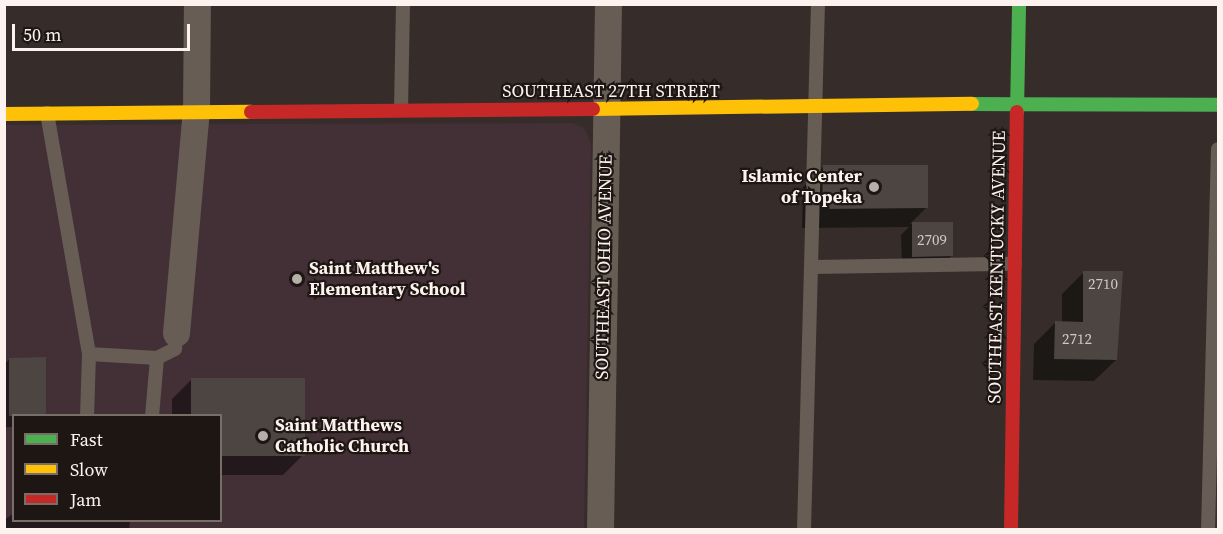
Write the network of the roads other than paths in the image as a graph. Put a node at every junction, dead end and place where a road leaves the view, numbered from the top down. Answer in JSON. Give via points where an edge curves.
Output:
{"nodes":[{"id":1,"x":197,"y":4,"type":"edge"},
{"id":2,"x":403,"y":4,"type":"edge"},
{"id":3,"x":608,"y":4,"type":"edge"},
{"id":4,"x":818,"y":4,"type":"edge"},
{"id":5,"x":1019,"y":4,"type":"edge"},
{"id":6,"x":818,"y":104,"type":"junction"},
{"id":7,"x":1017,"y":105,"type":"junction"},
{"id":8,"x":1218,"y":105,"type":"edge"},
{"id":9,"x":606,"y":108,"type":"junction"},
{"id":10,"x":401,"y":109,"type":"junction"},
{"id":11,"x":196,"y":110,"type":"junction"},
{"id":12,"x":47,"y":113,"type":"junction"},
{"id":13,"x":4,"y":114,"type":"edge"},
{"id":14,"x":1218,"y":149,"type":"edge"},
{"id":15,"x":1217,"y":261,"type":"edge"},
{"id":16,"x":1015,"y":264,"type":"junction"},
{"id":17,"x":813,"y":267,"type":"junction"},
{"id":18,"x":176,"y":333,"type":"joint"},
{"id":19,"x":89,"y":354,"type":"junction"},
{"id":20,"x":157,"y":358,"type":"junction"},
{"id":21,"x":87,"y":414,"type":"edge"},
{"id":22,"x":152,"y":414,"type":"edge"},
{"id":23,"x":600,"y":530,"type":"edge"},
{"id":24,"x":804,"y":530,"type":"edge"},
{"id":25,"x":1011,"y":530,"type":"edge"},
{"id":26,"x":1208,"y":530,"type":"edge"}],
"edges":[{"from":1,"to":11,"type":"street"},
{"from":2,"to":10,"type":"lane"},
{"from":3,"to":9,"type":"street","name":"SOUTHEAST OHIO AVENUE"},
{"from":4,"to":6,"type":"lane"},
{"from":5,"to":7,"type":"street","name":"SOUTHEAST KENTUCKY AVENUE"},
{"from":6,"to":7,"type":"street","name":"SOUTHEAST 27TH STREET"},
{"from":6,"to":9,"type":"street","name":"SOUTHEAST 27TH STREET"},
{"from":6,"to":17,"type":"lane"},
{"from":7,"to":8,"type":"street","name":"SOUTHEAST 27TH STREET"},
{"from":7,"to":16,"type":"street","name":"SOUTHEAST KENTUCKY AVENUE"},
{"from":9,"to":10,"type":"street","name":"SOUTHEAST 27TH STREET"},
{"from":9,"to":23,"type":"street","name":"SOUTHEAST OHIO AVENUE"},
{"from":10,"to":11,"type":"street","name":"SOUTHEAST 27TH STREET"},
{"from":11,"to":12,"type":"street","name":"SOUTHEAST 27TH STREET"},
{"from":11,"to":18,"type":"street"},
{"from":12,"to":13,"type":"street","name":"SOUTHEAST 27TH STREET"},
{"from":12,"to":19,"type":"lane"},
{"from":14,"to":15,"type":"lane"},
{"from":15,"to":26,"type":"lane"},
{"from":16,"to":17,"type":"lane"},
{"from":16,"to":25,"type":"street","name":"SOUTHEAST KENTUCKY AVENUE"},
{"from":17,"to":24,"type":"lane"},
{"from":18,"to":20,"type":"lane","via":[[175,349]]},
{"from":19,"to":20,"type":"lane"},
{"from":19,"to":21,"type":"lane"},
{"from":20,"to":22,"type":"lane"}]}
